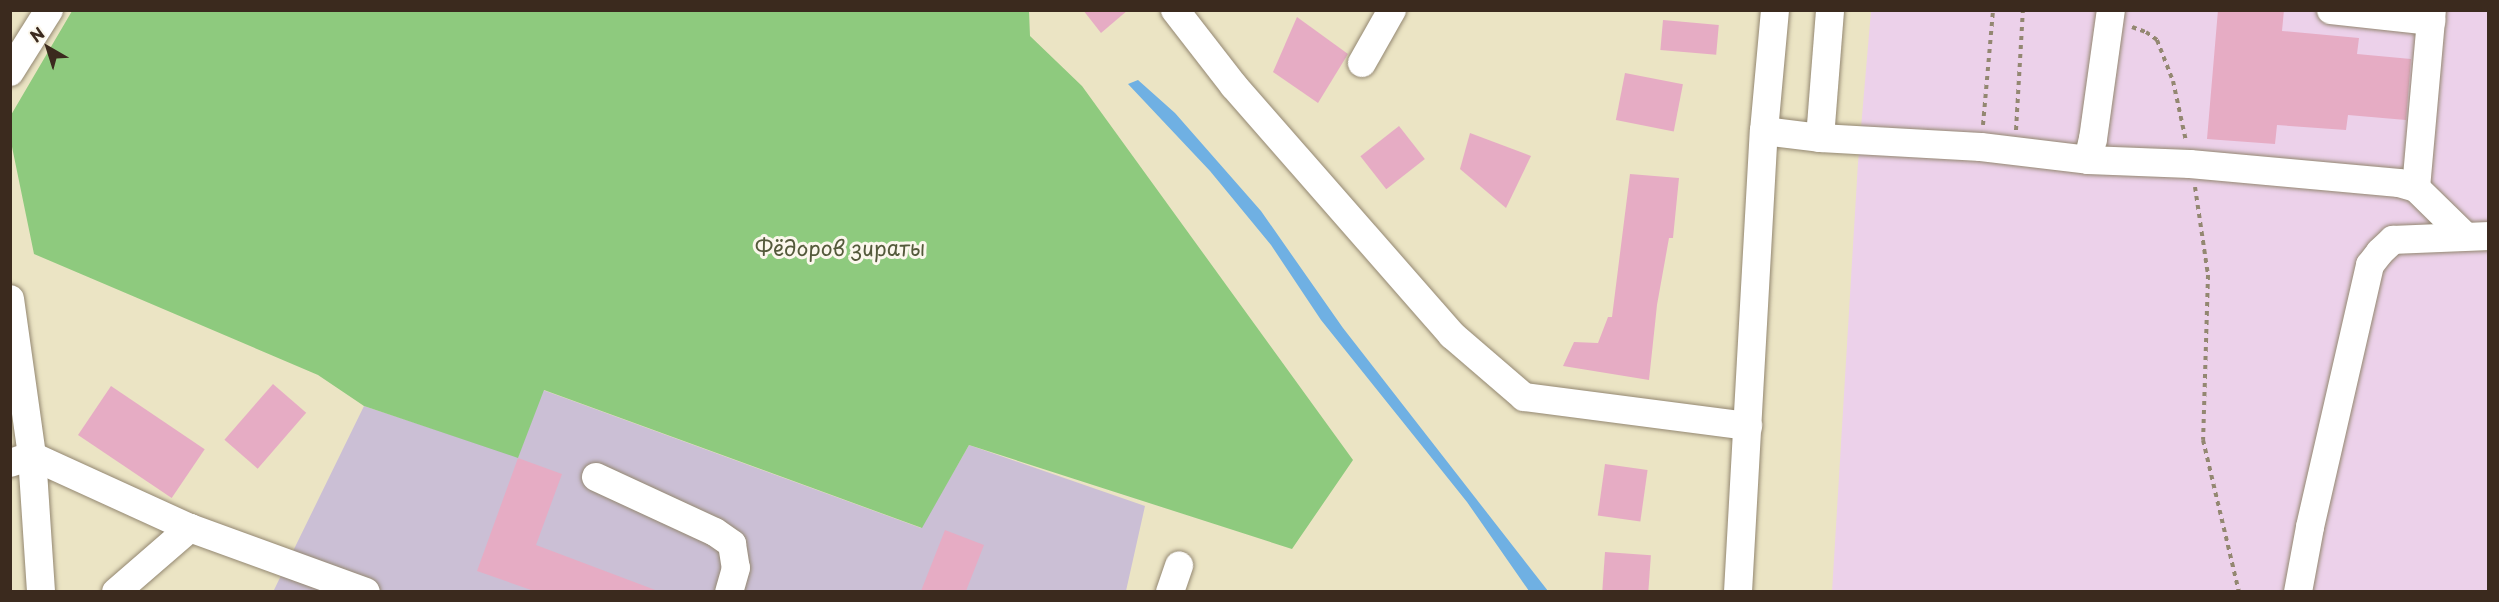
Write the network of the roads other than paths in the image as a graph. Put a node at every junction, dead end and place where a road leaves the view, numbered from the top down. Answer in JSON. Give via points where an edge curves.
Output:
{"nodes":[{"id":1,"x":49,"y":10,"type":"edge"},
{"id":2,"x":1175,"y":10,"type":"edge"},
{"id":3,"x":1392,"y":10,"type":"edge"},
{"id":4,"x":1775,"y":10,"type":"edge"},
{"id":5,"x":1830,"y":10,"type":"edge"},
{"id":6,"x":2331,"y":10,"type":"edge"},
{"id":7,"x":2431,"y":16,"type":"edge"},
{"id":8,"x":2110,"y":19,"type":"edge"},
{"id":9,"x":1362,"y":63,"type":"dead end"},
{"id":10,"x":10,"y":72,"type":"edge"},
{"id":11,"x":1764,"y":131,"type":"junction"},
{"id":12,"x":1820,"y":138,"type":"junction"},
{"id":13,"x":2088,"y":160,"type":"junction"},
{"id":14,"x":2416,"y":188,"type":"junction"},
{"id":15,"x":2476,"y":236,"type":"edge"},
{"id":16,"x":10,"y":299,"type":"edge"},
{"id":17,"x":1748,"y":426,"type":"junction"},
{"id":18,"x":21,"y":459,"type":"edge"},
{"id":19,"x":596,"y":477,"type":"dead end"},
{"id":20,"x":190,"y":528,"type":"junction"},
{"id":21,"x":41,"y":591,"type":"edge"},
{"id":22,"x":116,"y":591,"type":"edge"},
{"id":23,"x":366,"y":591,"type":"edge"},
{"id":24,"x":729,"y":591,"type":"edge"},
{"id":25,"x":1738,"y":591,"type":"edge"},
{"id":26,"x":2298,"y":591,"type":"edge"}],
"edges":[{"from":1,"to":10,"type":"street"},
{"from":2,"to":17,"type":"street","via":[[1242,95],[1452,334],[1524,397]]},
{"from":3,"to":9,"type":"street"},
{"from":4,"to":11,"type":"street"},
{"from":5,"to":12,"type":"street"},
{"from":6,"to":7,"type":"street"},
{"from":7,"to":14,"type":"street"},
{"from":8,"to":13,"type":"street"},
{"from":11,"to":12,"type":"street"},
{"from":11,"to":17,"type":"street"},
{"from":12,"to":13,"type":"street","via":[[1981,147]]},
{"from":13,"to":14,"type":"street","via":[[2190,164],[2399,183]]},
{"from":14,"to":15,"type":"street"},
{"from":15,"to":26,"type":"street","via":[[2393,240],[2370,265]]},
{"from":16,"to":18,"type":"street"},
{"from":17,"to":25,"type":"street"},
{"from":18,"to":20,"type":"street"},
{"from":18,"to":21,"type":"street"},
{"from":19,"to":24,"type":"street","via":[[715,532],[732,544],[736,568]]},
{"from":20,"to":22,"type":"street"},
{"from":20,"to":23,"type":"street"}]}
